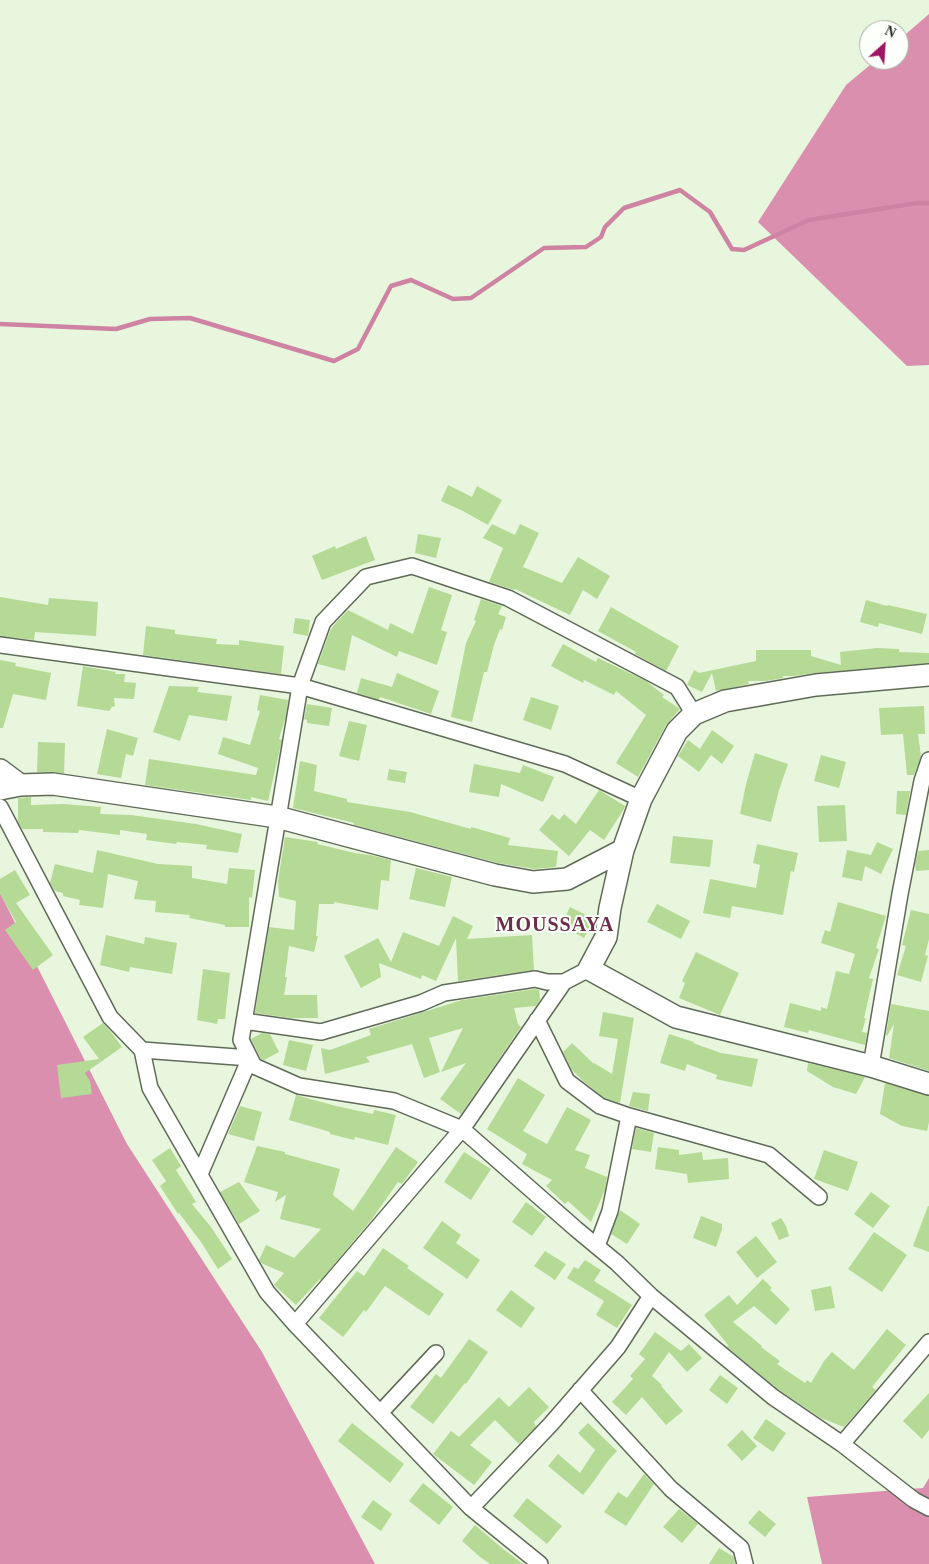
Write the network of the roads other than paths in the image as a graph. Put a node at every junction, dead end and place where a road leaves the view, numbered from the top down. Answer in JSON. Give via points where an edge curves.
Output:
{"nodes":[{"id":1,"x":0,"y":645,"type":"edge"},
{"id":2,"x":929,"y":676,"type":"edge"},
{"id":3,"x":300,"y":686,"type":"junction"},
{"id":4,"x":694,"y":714,"type":"junction"},
{"id":5,"x":929,"y":760,"type":"edge"},
{"id":6,"x":0,"y":770,"type":"edge"},
{"id":7,"x":10,"y":787,"type":"edge"},
{"id":8,"x":641,"y":799,"type":"junction"},
{"id":9,"x":0,"y":807,"type":"edge"},
{"id":10,"x":277,"y":817,"type":"junction"},
{"id":11,"x":623,"y":850,"type":"junction"},
{"id":12,"x":588,"y":969,"type":"junction"},
{"id":13,"x":564,"y":982,"type":"junction"},
{"id":14,"x":538,"y":1020,"type":"junction"},
{"id":15,"x":244,"y":1021,"type":"junction"},
{"id":16,"x":142,"y":1050,"type":"junction"},
{"id":17,"x":250,"y":1058,"type":"junction"},
{"id":18,"x":872,"y":1066,"type":"junction"},
{"id":19,"x":929,"y":1084,"type":"edge"},
{"id":20,"x":629,"y":1116,"type":"junction"},
{"id":21,"x":462,"y":1129,"type":"junction"},
{"id":22,"x":200,"y":1174,"type":"junction"},
{"id":23,"x":819,"y":1197,"type":"dead end"},
{"id":24,"x":597,"y":1246,"type":"junction"},
{"id":25,"x":651,"y":1296,"type":"junction"},
{"id":26,"x":295,"y":1324,"type":"junction"},
{"id":27,"x":929,"y":1342,"type":"edge"},
{"id":28,"x":436,"y":1353,"type":"dead end"},
{"id":29,"x":580,"y":1390,"type":"junction"},
{"id":30,"x":380,"y":1413,"type":"junction"},
{"id":31,"x":842,"y":1444,"type":"junction"},
{"id":32,"x":471,"y":1508,"type":"junction"},
{"id":33,"x":929,"y":1508,"type":"edge"},
{"id":34,"x":540,"y":1564,"type":"edge"},
{"id":35,"x":745,"y":1564,"type":"edge"}],
"edges":[{"from":1,"to":3,"type":"street"},
{"from":2,"to":4,"type":"main road","via":[[816,685],[725,701]]},
{"from":3,"to":4,"type":"street","via":[[323,622],[366,577],[412,566],[508,598],[677,687]]},
{"from":3,"to":8,"type":"street","via":[[565,764]]},
{"from":3,"to":10,"type":"street"},
{"from":4,"to":8,"type":"main road","via":[[678,731]]},
{"from":5,"to":18,"type":"street","via":[[900,894]]},
{"from":6,"to":7,"type":"main road"},
{"from":7,"to":10,"type":"main road","via":[[53,784]]},
{"from":8,"to":11,"type":"main road"},
{"from":9,"to":16,"type":"street","via":[[110,1017]]},
{"from":10,"to":11,"type":"main road","via":[[533,882],[567,879]]},
{"from":10,"to":15,"type":"street"},
{"from":11,"to":12,"type":"main road","via":[[606,937]]},
{"from":12,"to":13,"type":"street"},
{"from":12,"to":18,"type":"main road","via":[[676,1017]]},
{"from":13,"to":14,"type":"street"},
{"from":13,"to":15,"type":"street","via":[[535,979],[444,993],[421,1003],[321,1032]]},
{"from":14,"to":20,"type":"street","via":[[567,1081],[600,1106]]},
{"from":14,"to":21,"type":"street"},
{"from":15,"to":17,"type":"street","via":[[241,1040]]},
{"from":16,"to":17,"type":"street"},
{"from":16,"to":22,"type":"street","via":[[150,1088]]},
{"from":17,"to":21,"type":"street","via":[[254,1066],[299,1086],[394,1101]]},
{"from":17,"to":22,"type":"street"},
{"from":18,"to":19,"type":"main road"},
{"from":20,"to":23,"type":"street","via":[[769,1156]]},
{"from":20,"to":24,"type":"street","via":[[610,1211]]},
{"from":21,"to":24,"type":"street"},
{"from":21,"to":26,"type":"street"},
{"from":22,"to":26,"type":"street","via":[[267,1292]]},
{"from":24,"to":25,"type":"street"},
{"from":25,"to":29,"type":"street","via":[[618,1347]]},
{"from":25,"to":31,"type":"street","via":[[773,1397]]},
{"from":26,"to":30,"type":"street"},
{"from":27,"to":31,"type":"street"},
{"from":28,"to":30,"type":"street"},
{"from":29,"to":32,"type":"street"},
{"from":29,"to":35,"type":"street","via":[[671,1489],[741,1548]]},
{"from":30,"to":32,"type":"street"},
{"from":31,"to":33,"type":"street"},
{"from":32,"to":34,"type":"street"}]}
